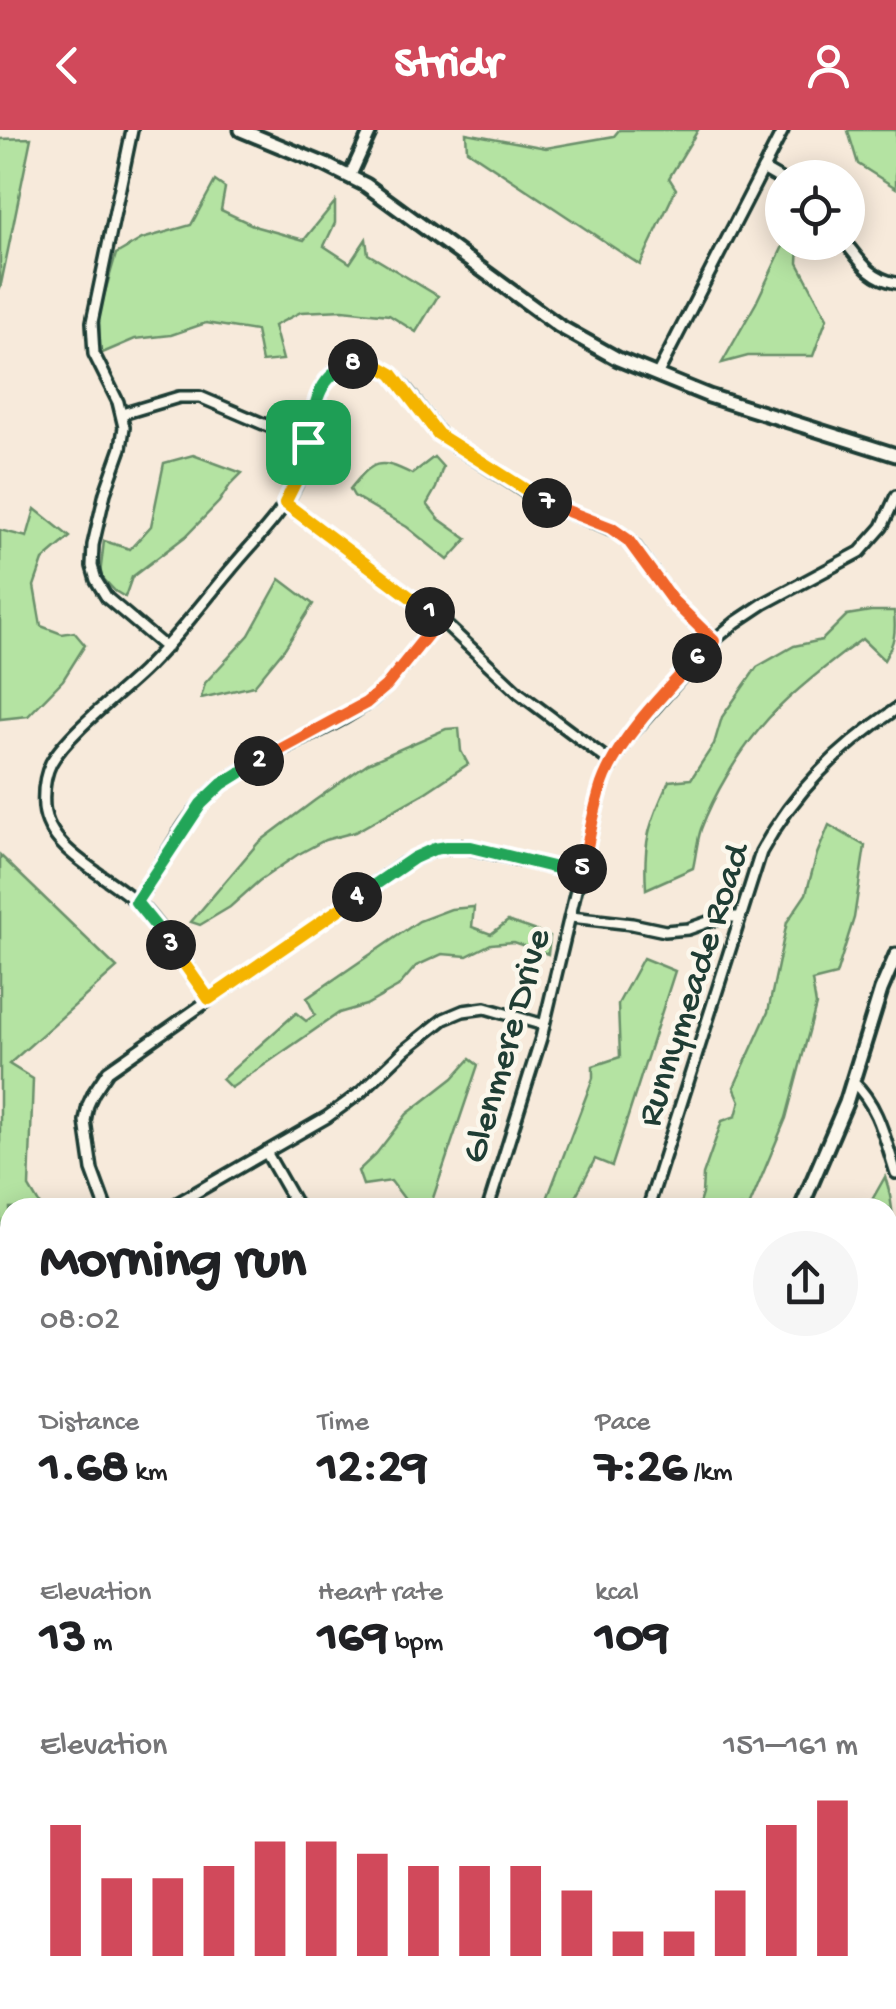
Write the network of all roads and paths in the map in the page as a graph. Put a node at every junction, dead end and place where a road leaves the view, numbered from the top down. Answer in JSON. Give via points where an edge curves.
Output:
{"nodes":[{"id":1,"x":132,"y":130,"type":"edge"},
{"id":2,"x":241,"y":130,"type":"edge"},
{"id":3,"x":371,"y":130,"type":"edge"},
{"id":4,"x":783,"y":130,"type":"edge"},
{"id":5,"x":763,"y":170,"type":"joint"},
{"id":6,"x":350,"y":176,"type":"junction"},
{"id":7,"x":860,"y":260,"type":"edge"},
{"id":8,"x":896,"y":283,"type":"edge"},
{"id":9,"x":657,"y":376,"type":"junction"},
{"id":10,"x":122,"y":414,"type":"junction"},
{"id":11,"x":308,"y":442,"type":"junction"},
{"id":12,"x":896,"y":455,"type":"edge"},
{"id":13,"x":896,"y":496,"type":"edge"},
{"id":14,"x":285,"y":503,"type":"junction"},
{"id":15,"x":440,"y":619,"type":"junction"},
{"id":16,"x":714,"y":641,"type":"junction"},
{"id":17,"x":166,"y":648,"type":"junction"},
{"id":18,"x":896,"y":709,"type":"edge"},
{"id":19,"x":612,"y":762,"type":"junction"},
{"id":20,"x":581,"y":874,"type":"junction"},
{"id":21,"x":136,"y":902,"type":"junction"},
{"id":22,"x":571,"y":917,"type":"junction"},
{"id":23,"x":740,"y":917,"type":"junction"},
{"id":24,"x":896,"y":955,"type":"edge"},
{"id":25,"x":209,"y":999,"type":"junction"},
{"id":26,"x":544,"y":1025,"type":"junction"},
{"id":27,"x":853,"y":1082,"type":"junction"},
{"id":28,"x":266,"y":1152,"type":"junction"},
{"id":29,"x":896,"y":1173,"type":"edge"},
{"id":30,"x":102,"y":1198,"type":"edge"},
{"id":31,"x":186,"y":1198,"type":"edge"},
{"id":32,"x":292,"y":1198,"type":"edge"},
{"id":33,"x":491,"y":1198,"type":"edge"},
{"id":34,"x":651,"y":1198,"type":"edge"},
{"id":35,"x":805,"y":1198,"type":"edge"}],
"edges":[{"from":1,"to":10,"type":"street","via":[[92,333],[94,354]]},
{"from":2,"to":6,"type":"main road"},
{"from":3,"to":6,"type":"street"},
{"from":4,"to":5,"type":"street"},
{"from":5,"to":9,"type":"street"},
{"from":6,"to":9,"type":"main road","via":[[559,326]]},
{"from":7,"to":8,"type":"street","via":[[877,278]]},
{"from":9,"to":12,"type":"main road"},
{"from":10,"to":11,"type":"street","via":[[200,397]]},
{"from":10,"to":17,"type":"street","via":[[121,448],[92,566],[107,598]]},
{"from":11,"to":14,"type":"street"},
{"from":11,"to":16,"type":"street","via":[[316,400],[330,375],[348,365],[375,364],[400,383],[449,442],[533,497],[628,540],[672,600]]},
{"from":13,"to":16,"type":"street","name":"Glenmere Drive","via":[[860,552],[763,604]]},
{"from":14,"to":15,"type":"street"},
{"from":14,"to":17,"type":"street"},
{"from":15,"to":19,"type":"street","via":[[508,683]]},
{"from":15,"to":21,"type":"street","via":[[366,703],[249,766],[210,795]]},
{"from":16,"to":19,"type":"street","name":"Glenmere Drive"},
{"from":17,"to":21,"type":"street","via":[[58,753],[44,790],[45,814],[58,840]]},
{"from":18,"to":23,"type":"street","name":"Runnymeade Road","via":[[844,747],[790,806],[761,852]]},
{"from":19,"to":20,"type":"street","name":"Glenmere Drive"},
{"from":20,"to":22,"type":"street","name":"Glenmere Drive"},
{"from":20,"to":25,"type":"street","via":[[471,847],[434,849]]},
{"from":21,"to":25,"type":"street"},
{"from":22,"to":23,"type":"street","via":[[665,931]]},
{"from":22,"to":26,"type":"street","name":"Glenmere Drive"},
{"from":23,"to":34,"type":"street","name":"Runnymeade Road"},
{"from":24,"to":27,"type":"main road"},
{"from":25,"to":30,"type":"street","via":[[119,1061],[94,1092],[86,1135]]},
{"from":26,"to":28,"type":"street","via":[[485,1008],[451,1016],[346,1104]]},
{"from":26,"to":33,"type":"street","name":"Glenmere Drive"},
{"from":27,"to":29,"type":"street","via":[[874,1109]]},
{"from":27,"to":35,"type":"main road"},
{"from":28,"to":31,"type":"street"},
{"from":28,"to":32,"type":"street"}]}
